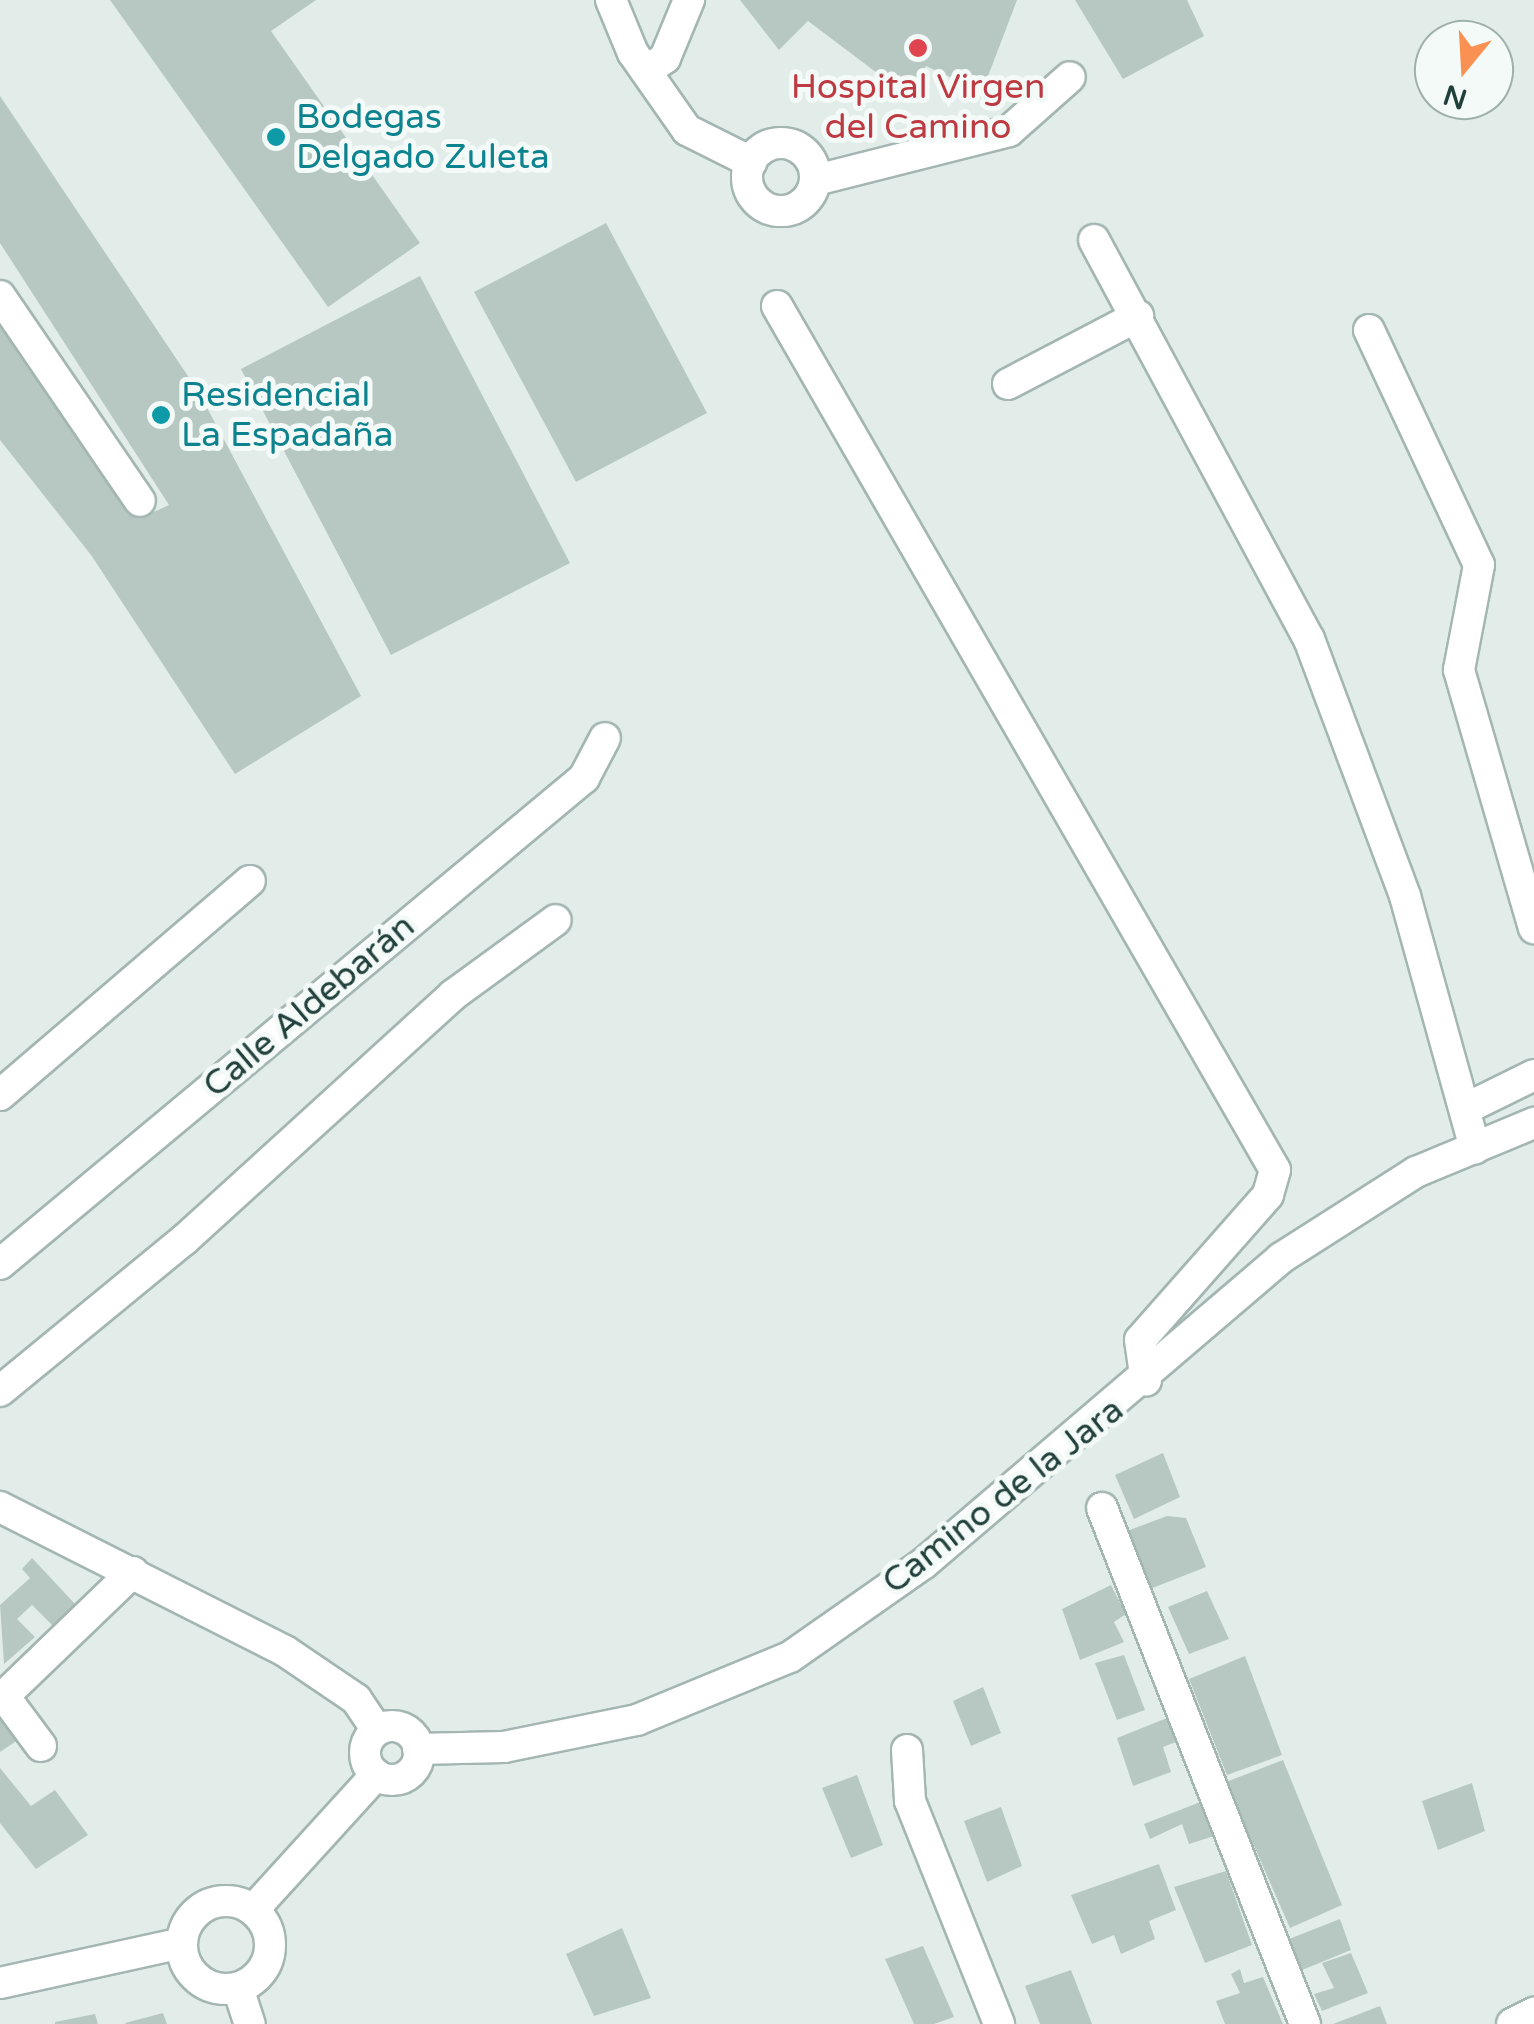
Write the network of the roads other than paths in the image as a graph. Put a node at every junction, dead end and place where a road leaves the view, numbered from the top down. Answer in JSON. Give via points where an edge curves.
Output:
{"nodes":[{"id":1,"x":611,"y":0,"type":"edge"},
{"id":2,"x":689,"y":0,"type":"edge"},
{"id":3,"x":646,"y":71,"type":"junction"},
{"id":4,"x":1070,"y":77,"type":"dead end"},
{"id":5,"x":751,"y":162,"type":"junction"},
{"id":6,"x":816,"y":180,"type":"junction"},
{"id":7,"x":1094,"y":240,"type":"dead end"},
{"id":8,"x":0,"y":296,"type":"edge"},
{"id":9,"x":777,"y":306,"type":"dead end"},
{"id":10,"x":1138,"y":316,"type":"junction"},
{"id":11,"x":1369,"y":330,"type":"dead end"},
{"id":12,"x":1008,"y":384,"type":"dead end"},
{"id":13,"x":140,"y":502,"type":"dead end"},
{"id":14,"x":605,"y":738,"type":"dead end"},
{"id":15,"x":250,"y":881,"type":"dead end"},
{"id":16,"x":556,"y":920,"type":"dead end"},
{"id":17,"x":1534,"y":928,"type":"edge"},
{"id":18,"x":1534,"y":1075,"type":"edge"},
{"id":19,"x":0,"y":1095,"type":"edge"},
{"id":20,"x":1464,"y":1110,"type":"junction"},
{"id":21,"x":1534,"y":1124,"type":"edge"},
{"id":22,"x":1475,"y":1148,"type":"junction"},
{"id":23,"x":0,"y":1264,"type":"edge"},
{"id":24,"x":1146,"y":1381,"type":"junction"},
{"id":25,"x":0,"y":1391,"type":"edge"},
{"id":26,"x":0,"y":1507,"type":"edge"},
{"id":27,"x":1102,"y":1508,"type":"dead end"},
{"id":28,"x":133,"y":1572,"type":"junction"},
{"id":29,"x":377,"y":1730,"type":"junction"},
{"id":30,"x":41,"y":1746,"type":"dead end"},
{"id":31,"x":418,"y":1749,"type":"junction"},
{"id":32,"x":907,"y":1750,"type":"dead end"},
{"id":33,"x":376,"y":1775,"type":"junction"},
{"id":34,"x":253,"y":1910,"type":"junction"},
{"id":35,"x":182,"y":1943,"type":"junction"},
{"id":36,"x":0,"y":1983,"type":"edge"},
{"id":37,"x":238,"y":1988,"type":"junction"},
{"id":38,"x":250,"y":2024,"type":"edge"},
{"id":39,"x":999,"y":2024,"type":"edge"},
{"id":40,"x":1305,"y":2024,"type":"edge"}],
"edges":[{"from":1,"to":3,"type":"street"},
{"from":2,"to":3,"type":"street","via":[[665,58]]},
{"from":3,"to":5,"type":"street","via":[[688,130]]},
{"from":4,"to":6,"type":"street","via":[[1009,131]]},
{"from":5,"to":6,"type":"street","via":[[784,143],[808,155]]},
{"from":5,"to":6,"type":"street","via":[[748,188],[766,208],[804,204]]},
{"from":7,"to":10,"type":"street"},
{"from":8,"to":13,"type":"street"},
{"from":9,"to":24,"type":"street","via":[[1275,1170],[1268,1196],[1140,1340]]},
{"from":10,"to":12,"type":"street"},
{"from":10,"to":20,"type":"street","via":[[1309,639],[1406,896]]},
{"from":11,"to":17,"type":"street","via":[[1479,565],[1459,670]]},
{"from":14,"to":23,"type":"street","name":"Calle Aldebarán","via":[[584,778]]},
{"from":15,"to":19,"type":"street"},
{"from":16,"to":25,"type":"street","via":[[454,995],[184,1240]]},
{"from":18,"to":20,"type":"street"},
{"from":20,"to":22,"type":"street"},
{"from":21,"to":22,"type":"street","name":"Camino de la Jara"},
{"from":22,"to":24,"type":"street","name":"Camino de la Jara","via":[[1416,1172],[1281,1258]]},
{"from":24,"to":31,"type":"street","name":"Camino de la Jara","via":[[923,1564],[790,1657],[637,1720],[504,1748]]},
{"from":26,"to":28,"type":"street"},
{"from":27,"to":40,"type":"street"},
{"from":28,"to":29,"type":"street","via":[[284,1651],[356,1699]]},
{"from":28,"to":30,"type":"street","via":[[4,1696]]},
{"from":29,"to":31,"type":"street","via":[[397,1727]]},
{"from":29,"to":33,"type":"street","via":[[365,1758]]},
{"from":31,"to":33,"type":"street","via":[[406,1776]]},
{"from":32,"to":39,"type":"street","via":[[910,1801]]},
{"from":33,"to":34,"type":"street"},
{"from":34,"to":35,"type":"street","via":[[208,1905]]},
{"from":34,"to":37,"type":"street","via":[[269,1933],[268,1961]]},
{"from":35,"to":36,"type":"street"},
{"from":35,"to":37,"type":"street","via":[[198,1980]]},
{"from":37,"to":38,"type":"street"}]}
